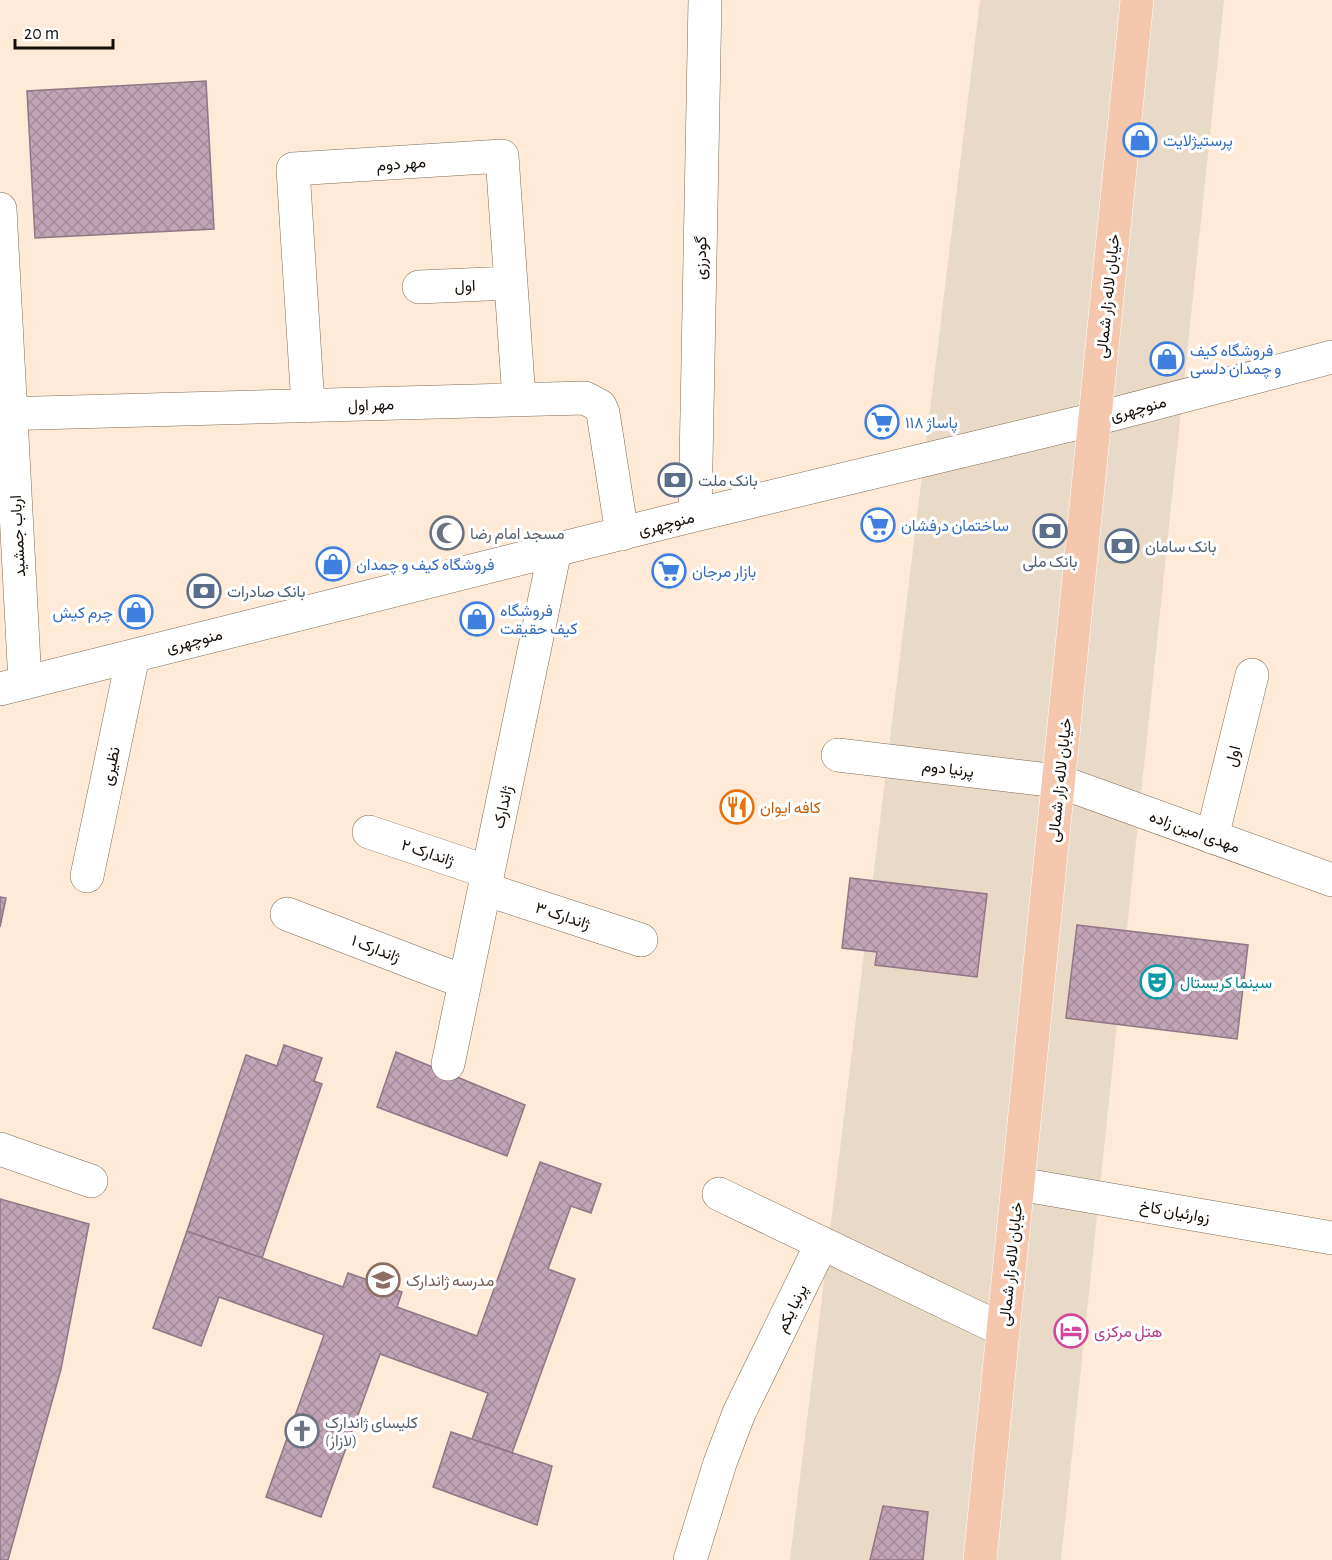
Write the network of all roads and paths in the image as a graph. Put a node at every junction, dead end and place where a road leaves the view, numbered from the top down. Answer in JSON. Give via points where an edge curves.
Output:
{"nodes":[{"id":1,"x":705,"y":0,"type":"edge"},
{"id":2,"x":1137,"y":0,"type":"edge"},
{"id":3,"x":0,"y":209,"type":"edge"},
{"id":4,"x":511,"y":283,"type":"junction"},
{"id":5,"x":419,"y":287,"type":"dead end"},
{"id":6,"x":1332,"y":357,"type":"edge"},
{"id":7,"x":519,"y":399,"type":"junction"},
{"id":8,"x":308,"y":406,"type":"junction"},
{"id":9,"x":5,"y":414,"type":"edge"},
{"id":10,"x":1095,"y":419,"type":"junction"},
{"id":11,"x":695,"y":516,"type":"junction"},
{"id":12,"x":621,"y":534,"type":"junction"},
{"id":13,"x":555,"y":550,"type":"junction"},
{"id":14,"x":133,"y":656,"type":"junction"},
{"id":15,"x":1252,"y":675,"type":"dead end"},
{"id":16,"x":13,"y":686,"type":"edge"},
{"id":17,"x":838,"y":755,"type":"dead end"},
{"id":18,"x":1059,"y":782,"type":"junction"},
{"id":19,"x":369,"y":832,"type":"dead end"},
{"id":20,"x":1212,"y":837,"type":"junction"},
{"id":21,"x":87,"y":876,"type":"dead end"},
{"id":22,"x":1332,"y":880,"type":"edge"},
{"id":23,"x":487,"y":881,"type":"junction"},
{"id":24,"x":287,"y":914,"type":"dead end"},
{"id":25,"x":641,"y":940,"type":"dead end"},
{"id":26,"x":465,"y":982,"type":"junction"},
{"id":27,"x":448,"y":1064,"type":"dead end"},
{"id":28,"x":0,"y":1149,"type":"edge"},
{"id":29,"x":91,"y":1181,"type":"dead end"},
{"id":30,"x":1019,"y":1184,"type":"junction"},
{"id":31,"x":719,"y":1194,"type":"dead end"},
{"id":32,"x":1332,"y":1238,"type":"edge"},
{"id":33,"x":822,"y":1243,"type":"junction"},
{"id":34,"x":1003,"y":1330,"type":"junction"},
{"id":35,"x":690,"y":1560,"type":"edge"},
{"id":36,"x":980,"y":1560,"type":"edge"}],
"edges":[{"from":1,"to":11,"type":"street","name":"گودرزی"},
{"from":2,"to":10,"type":"main road","name":"خیابان لاله زار شمالی"},
{"from":3,"to":9,"type":"street","name":"ارباب جمشید"},
{"from":4,"to":5,"type":"street","name":"اول"},
{"from":4,"to":7,"type":"street","name":"مهر دوم"},
{"from":4,"to":8,"type":"street","name":"مهر دوم","via":[[502,156],[293,170]]},
{"from":6,"to":10,"type":"street","name":"منوچهری"},
{"from":7,"to":8,"type":"street","name":"مهر اول"},
{"from":7,"to":12,"type":"street","name":"مهر اول","via":[[575,397],[600,406]]},
{"from":8,"to":9,"type":"street","name":"مهر اول"},
{"from":9,"to":16,"type":"street","name":"ارباب جمشید"},
{"from":10,"to":11,"type":"street","name":"منوچهری"},
{"from":10,"to":18,"type":"main road","name":"خیابان لاله زار شمالی"},
{"from":11,"to":12,"type":"street","name":"منوچهری"},
{"from":12,"to":13,"type":"street","name":"منوچهری"},
{"from":13,"to":14,"type":"street","name":"منوچهری"},
{"from":13,"to":23,"type":"street","name":"ژاندارک"},
{"from":14,"to":16,"type":"street","name":"منوچهری"},
{"from":14,"to":21,"type":"street","name":"نظیری"},
{"from":15,"to":20,"type":"street","name":"اول"},
{"from":17,"to":18,"type":"street","name":"پرنیا دوم"},
{"from":18,"to":20,"type":"street","name":"مهدی امین زاده"},
{"from":18,"to":30,"type":"main road","name":"خیابان لاله زار شمالی"},
{"from":19,"to":23,"type":"street","name":"ژاندارک ۲"},
{"from":20,"to":22,"type":"street","name":"مهدی امین زاده"},
{"from":23,"to":25,"type":"street","name":"ژاندارک ۳"},
{"from":23,"to":26,"type":"street","name":"ژاندارک"},
{"from":24,"to":26,"type":"street","name":"ژاندارک ۱"},
{"from":26,"to":27,"type":"street","name":"ژاندارک"},
{"from":28,"to":29,"type":"street"},
{"from":30,"to":32,"type":"street","name":"زوارئیان کاخ"},
{"from":30,"to":34,"type":"main road","name":"خیابان لاله زار شمالی"},
{"from":31,"to":33,"type":"street"},
{"from":33,"to":34,"type":"street"},
{"from":33,"to":35,"type":"street","name":"پرنیا یکم","via":[[739,1413]]},
{"from":34,"to":36,"type":"main road","name":"خیابان لاله زار شمالی"}]}
